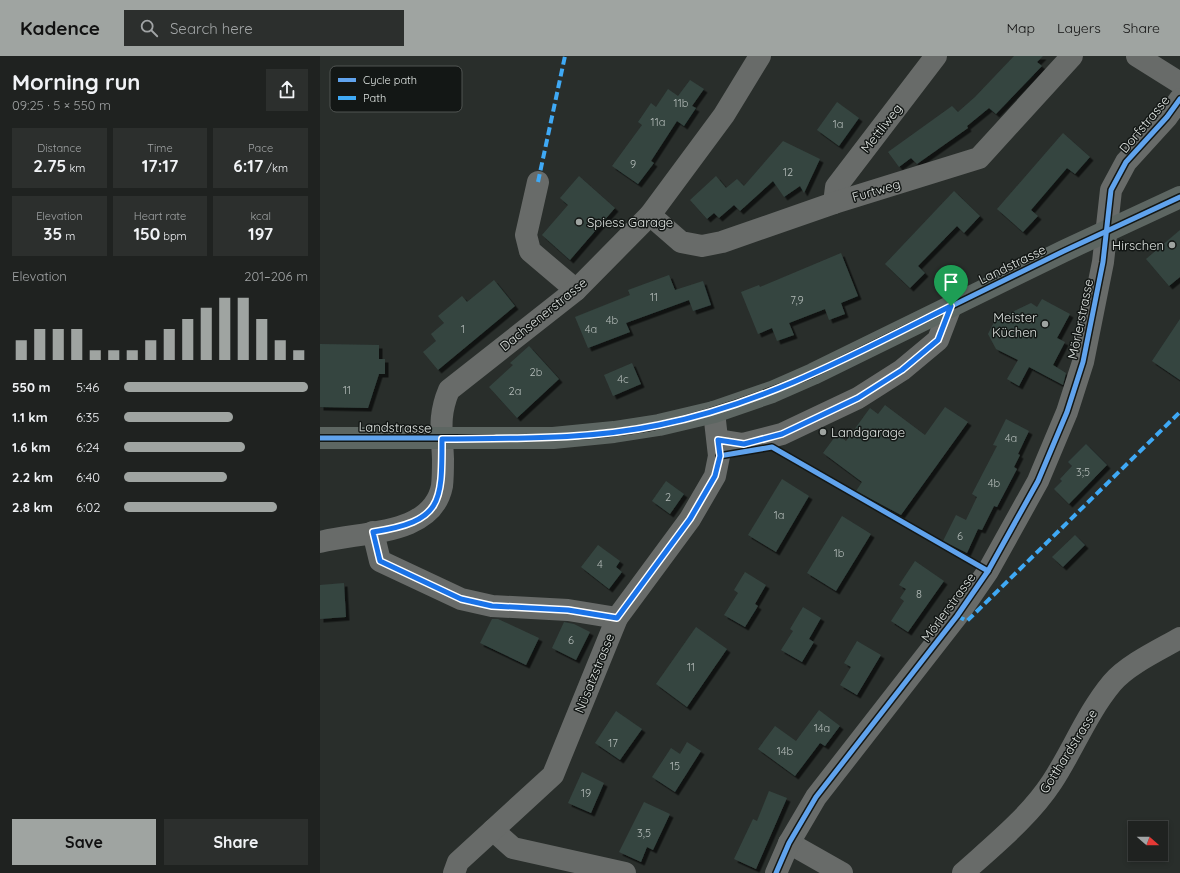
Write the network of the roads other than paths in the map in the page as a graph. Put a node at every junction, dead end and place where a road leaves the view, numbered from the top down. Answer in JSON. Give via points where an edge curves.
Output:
{"nodes":[{"id":1,"x":760,"y":56,"type":"edge"},
{"id":2,"x":936,"y":56,"type":"edge"},
{"id":3,"x":1072,"y":56,"type":"edge"},
{"id":4,"x":1137,"y":56,"type":"edge"},
{"id":5,"x":1180,"y":82,"type":"edge"},
{"id":6,"x":1180,"y":99,"type":"edge"},
{"id":7,"x":538,"y":182,"type":"dead end"},
{"id":8,"x":1180,"y":197,"type":"edge"},
{"id":9,"x":834,"y":203,"type":"junction"},
{"id":10,"x":650,"y":215,"type":"junction"},
{"id":11,"x":1106,"y":232,"type":"junction"},
{"id":12,"x":576,"y":290,"type":"junction"},
{"id":13,"x":951,"y":306,"type":"junction"},
{"id":14,"x":714,"y":412,"type":"junction"},
{"id":15,"x":320,"y":438,"type":"edge"},
{"id":16,"x":442,"y":439,"type":"junction"},
{"id":17,"x":718,"y":440,"type":"junction"},
{"id":18,"x":373,"y":532,"type":"junction"},
{"id":19,"x":320,"y":542,"type":"edge"},
{"id":20,"x":617,"y":618,"type":"junction"},
{"id":21,"x":1180,"y":638,"type":"edge"},
{"id":22,"x":493,"y":830,"type":"junction"},
{"id":23,"x":789,"y":843,"type":"junction"},
{"id":24,"x":454,"y":873,"type":"edge"},
{"id":25,"x":625,"y":873,"type":"edge"},
{"id":26,"x":776,"y":873,"type":"edge"},
{"id":27,"x":842,"y":873,"type":"edge"},
{"id":28,"x":963,"y":873,"type":"edge"}],
"edges":[{"from":1,"to":10,"type":"street","name":"Dachsenerstrasse","via":[[724,115]]},
{"from":2,"to":9,"type":"street","name":"Mettliweg","via":[[836,187]]},
{"from":3,"to":9,"type":"street","name":"Furtweg","via":[[979,158]]},
{"from":4,"to":5,"type":"street"},
{"from":6,"to":11,"type":"street","name":"Dorfstrasse","via":[[1126,162],[1116,180],[1109,202]]},
{"from":7,"to":12,"type":"street","via":[[526,235],[530,252]]},
{"from":8,"to":11,"type":"main road","name":"Landstrasse"},
{"from":9,"to":10,"type":"street","name":"Furtweg","via":[[722,242],[702,246],[681,242]]},
{"from":10,"to":12,"type":"street","name":"Dachsenerstrasse"},
{"from":11,"to":13,"type":"main road","name":"Landstrasse"},
{"from":11,"to":23,"type":"street","name":"Mörlerstrasse","via":[[1083,362],[1067,412],[1038,481],[988,571],[957,616],[816,797]]},
{"from":12,"to":16,"type":"street","name":"Dachsenerstrasse","via":[[449,390],[443,404],[440,423]]},
{"from":13,"to":14,"type":"main road","name":"Landstrasse","via":[[813,374],[772,392]]},
{"from":13,"to":17,"type":"street","via":[[938,340],[902,370],[858,398],[782,434],[744,444]]},
{"from":14,"to":16,"type":"main road","name":"Landstrasse","via":[[659,425],[582,436]]},
{"from":14,"to":17,"type":"street","name":"Nüsatzstrasse"},
{"from":15,"to":16,"type":"main road","name":"Landstrasse"},
{"from":16,"to":18,"type":"street","name":"Dachsenerstrasse","via":[[443,476],[438,498],[432,508],[414,522],[397,520]]},
{"from":17,"to":20,"type":"street","name":"Nüsatzstrasse","via":[[720,456],[715,476],[690,519]]},
{"from":18,"to":19,"type":"street","name":"Dachsenerstrasse"},
{"from":18,"to":20,"type":"street","via":[[380,561],[461,599],[492,606],[568,610]]},
{"from":20,"to":22,"type":"street","name":"Nüsatzstrasse","via":[[552,775]]},
{"from":21,"to":28,"type":"street","name":"Gotthardstrasse","via":[[1128,669],[1112,682],[1091,713],[1052,783],[1023,817]]},
{"from":22,"to":24,"type":"street","name":"Nüsatzstrasse","via":[[458,862]]},
{"from":22,"to":25,"type":"street","via":[[513,848]]},
{"from":23,"to":26,"type":"street","name":"Mörlerstrasse"},
{"from":23,"to":27,"type":"street"}]}
